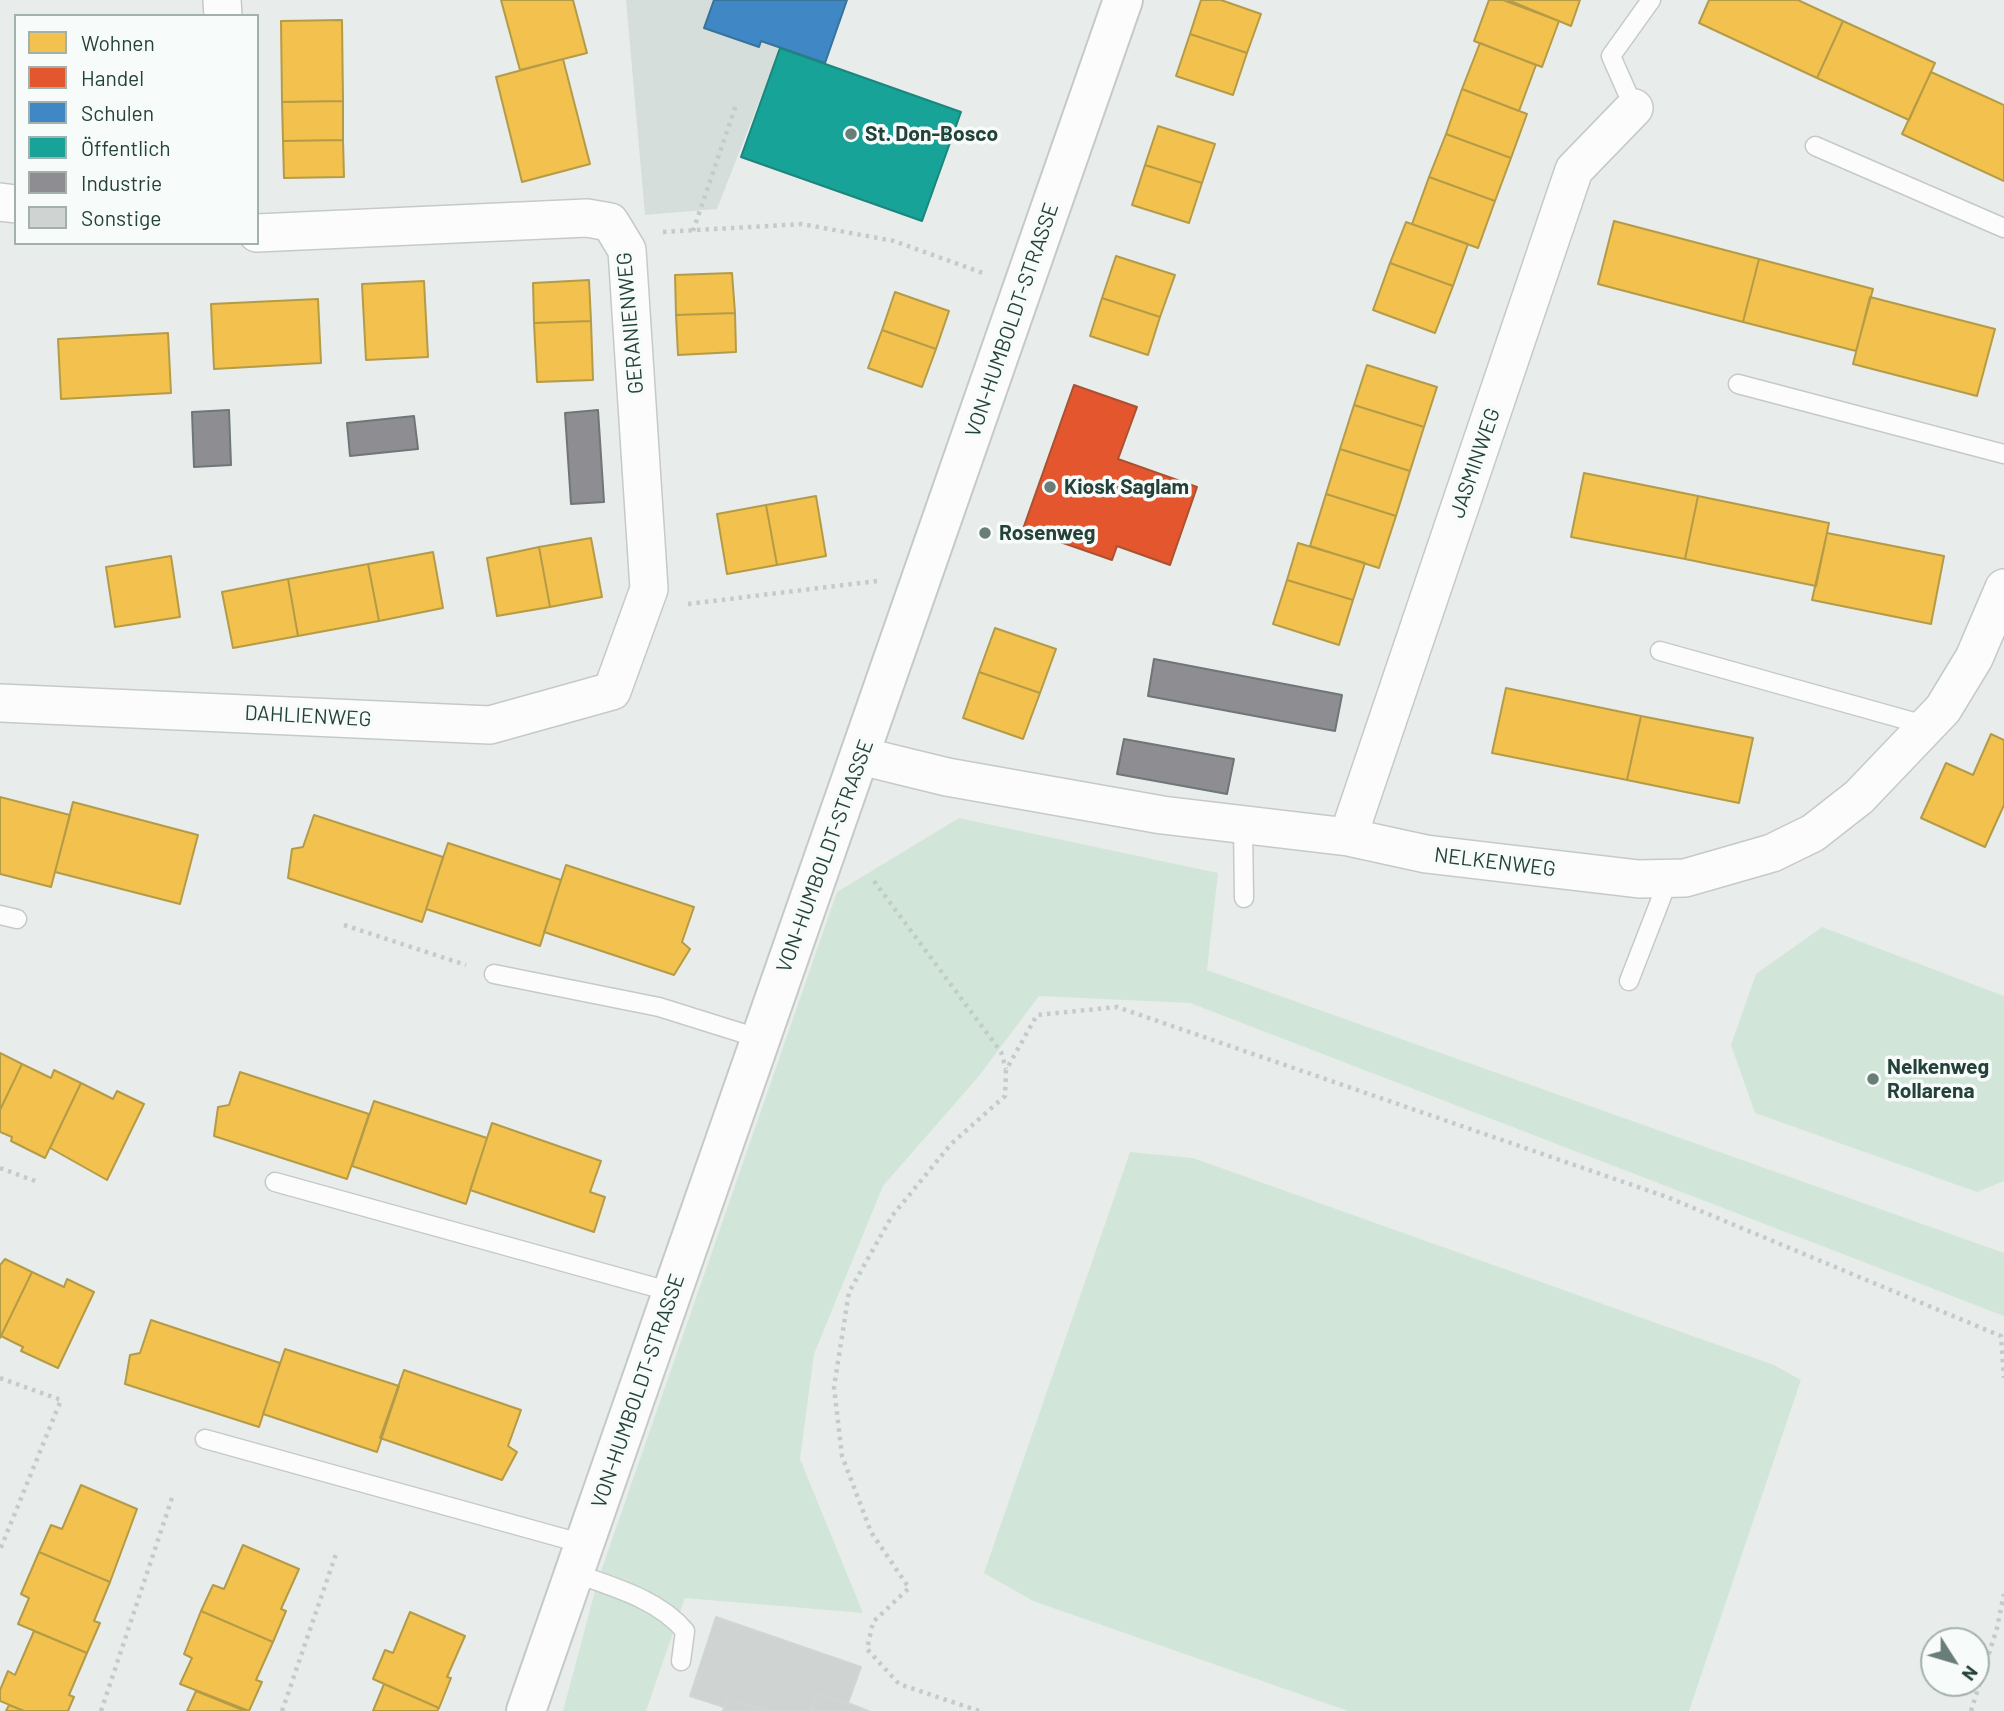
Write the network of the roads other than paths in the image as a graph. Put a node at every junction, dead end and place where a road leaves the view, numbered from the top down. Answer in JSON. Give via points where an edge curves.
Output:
{"nodes":[{"id":1,"x":1122,"y":0,"type":"edge"},
{"id":2,"x":1651,"y":0,"type":"edge"},
{"id":3,"x":1634,"y":108,"type":"joint"},
{"id":4,"x":1815,"y":146,"type":"dead end"},
{"id":5,"x":2004,"y":228,"type":"edge"},
{"id":6,"x":259,"y":233,"type":"edge"},
{"id":7,"x":1738,"y":384,"type":"dead end"},
{"id":8,"x":2004,"y":454,"type":"edge"},
{"id":9,"x":2004,"y":588,"type":"edge"},
{"id":10,"x":1660,"y":651,"type":"dead end"},
{"id":11,"x":612,"y":691,"type":"joint"},
{"id":12,"x":0,"y":703,"type":"edge"},
{"id":13,"x":1928,"y":726,"type":"junction"},
{"id":14,"x":861,"y":756,"type":"junction"},
{"id":15,"x":1243,"y":825,"type":"junction"},
{"id":16,"x":1348,"y":837,"type":"junction"},
{"id":17,"x":1669,"y":878,"type":"junction"},
{"id":18,"x":1244,"y":898,"type":"dead end"},
{"id":19,"x":494,"y":974,"type":"road end"},
{"id":20,"x":1629,"y":981,"type":"dead end"},
{"id":21,"x":761,"y":1039,"type":"junction"},
{"id":22,"x":275,"y":1182,"type":"dead end"},
{"id":23,"x":672,"y":1292,"type":"junction"},
{"id":24,"x":205,"y":1439,"type":"dead end"},
{"id":25,"x":579,"y":1558,"type":"junction"},
{"id":26,"x":681,"y":1661,"type":"dead end"},
{"id":27,"x":526,"y":1711,"type":"edge"}],
"edges":[{"from":1,"to":14,"type":"street","name":"VON-HUMBOLDT-STRASSE"},
{"from":2,"to":3,"type":"lane","via":[[1611,55]]},
{"from":3,"to":16,"type":"street","name":"JASMINWEG","via":[[1574,170]]},
{"from":4,"to":5,"type":"lane"},
{"from":6,"to":11,"type":"street","name":"GERANIENWEG","via":[[587,218],[610,222],[627,250],[649,589]]},
{"from":7,"to":8,"type":"lane"},
{"from":9,"to":13,"type":"street","name":"NELKENWEG","via":[[1975,658]]},
{"from":10,"to":13,"type":"lane"},
{"from":11,"to":12,"type":"street","name":"DAHLIENWEG","via":[[490,725]]},
{"from":13,"to":17,"type":"street","name":"NELKENWEG","via":[[1859,797],[1813,833],[1730,867]]},
{"from":14,"to":15,"type":"street","name":"NELKENWEG","via":[[947,777]]},
{"from":14,"to":21,"type":"street","name":"VON-HUMBOLDT-STRASSE"},
{"from":15,"to":16,"type":"street","name":"NELKENWEG"},
{"from":15,"to":18,"type":"lane"},
{"from":16,"to":17,"type":"street","name":"NELKENWEG","via":[[1426,854],[1639,880]]},
{"from":17,"to":20,"type":"lane"},
{"from":19,"to":21,"type":"lane","via":[[659,1007]]},
{"from":21,"to":23,"type":"street","name":"VON-HUMBOLDT-STRASSE"},
{"from":22,"to":23,"type":"lane"},
{"from":23,"to":25,"type":"street","name":"VON-HUMBOLDT-STRASSE"},
{"from":24,"to":25,"type":"lane"},
{"from":25,"to":26,"type":"lane","via":[[624,1591],[671,1614],[685,1631]]},
{"from":25,"to":27,"type":"street","name":"VON-HUMBOLDT-STRASSE"}]}
